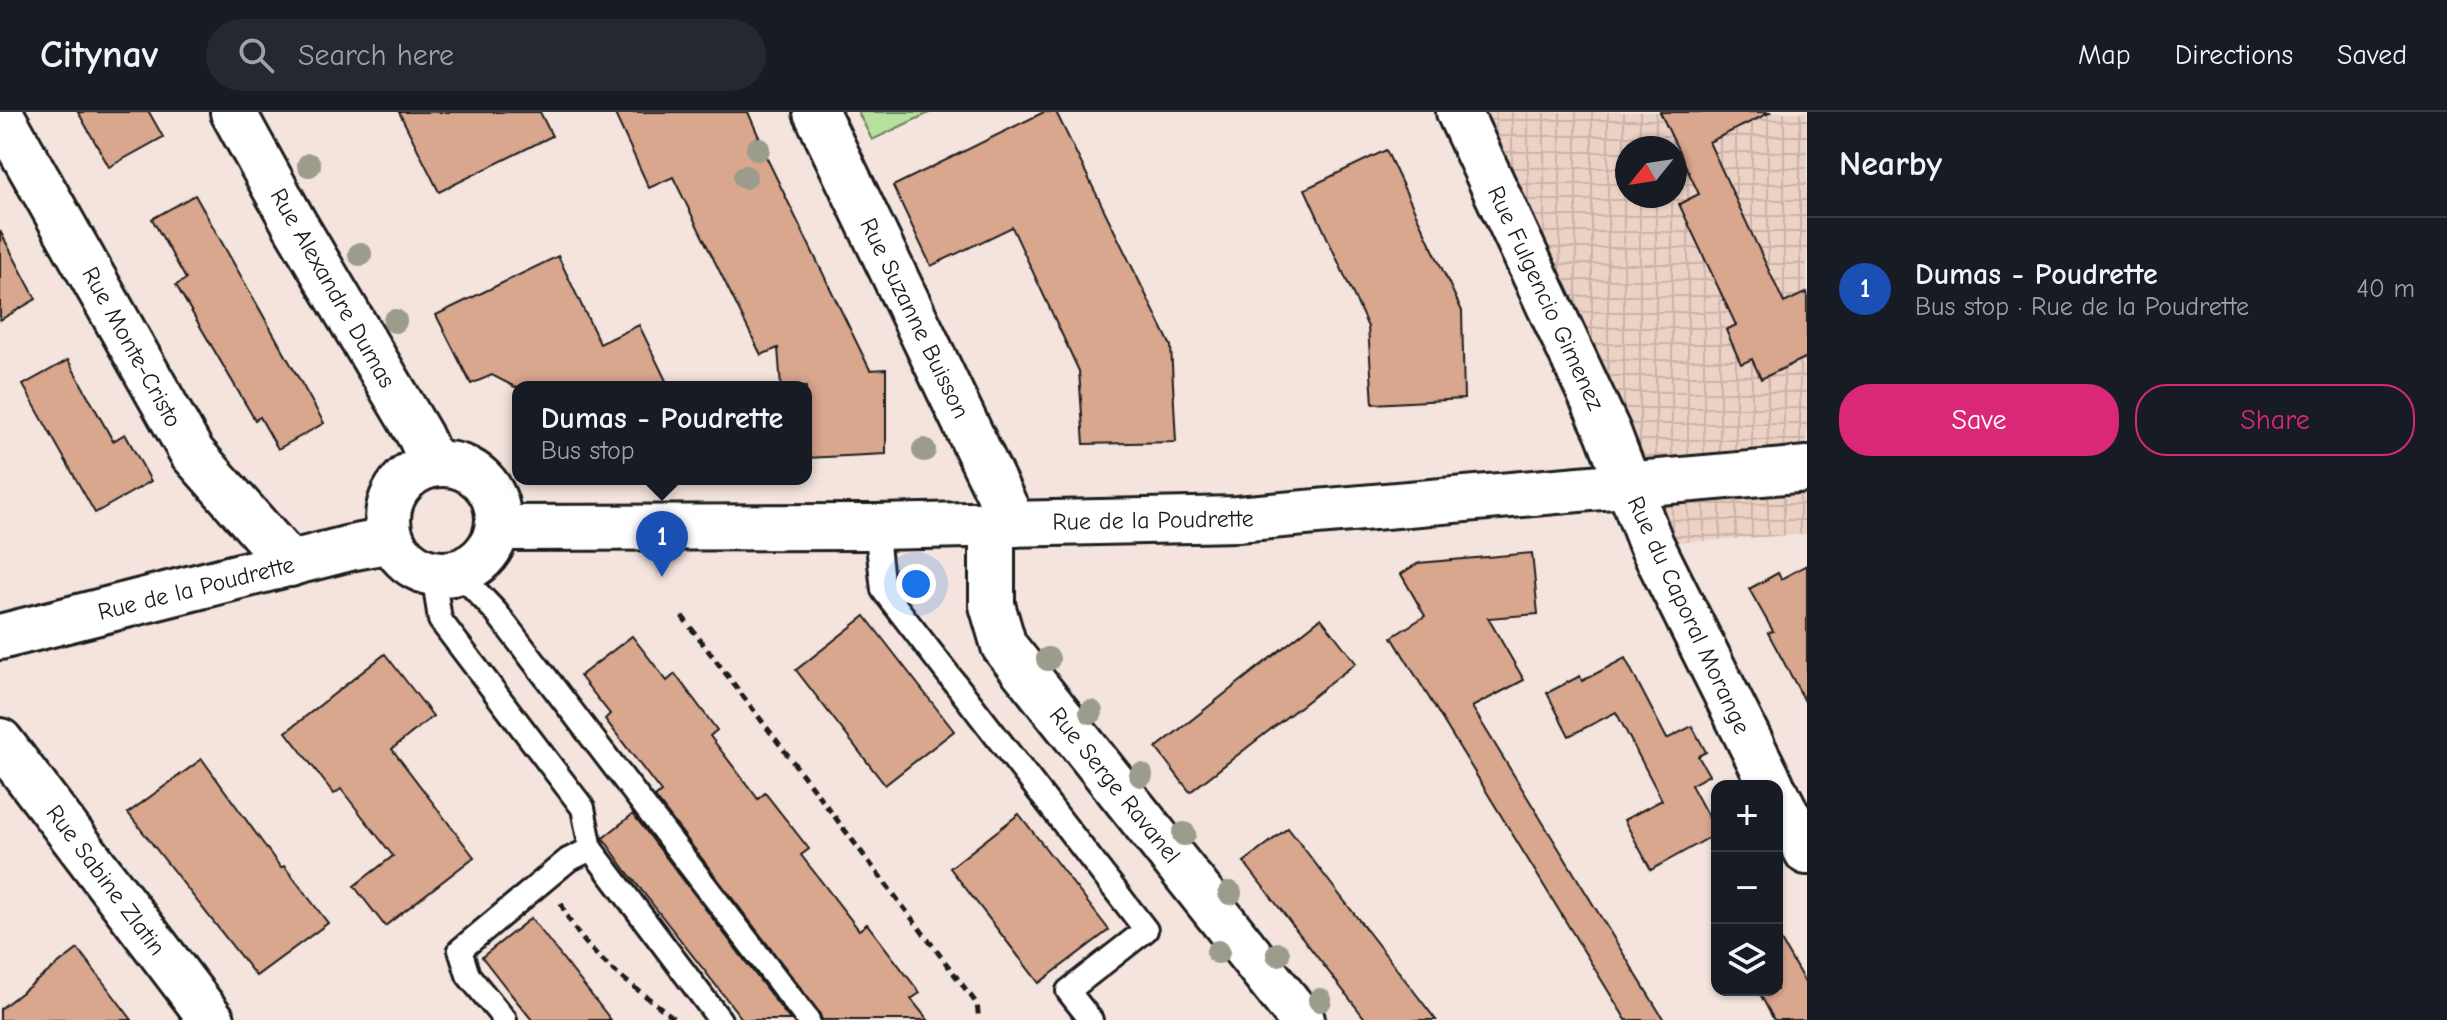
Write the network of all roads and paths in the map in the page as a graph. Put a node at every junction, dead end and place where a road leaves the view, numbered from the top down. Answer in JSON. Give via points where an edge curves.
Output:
{"nodes":[{"id":1,"x":233,"y":112,"type":"edge"},
{"id":2,"x":816,"y":112,"type":"edge"},
{"id":3,"x":1459,"y":112,"type":"edge"},
{"id":4,"x":0,"y":113,"type":"edge"},
{"id":5,"x":433,"y":464,"type":"junction"},
{"id":6,"x":1807,"y":469,"type":"edge"},
{"id":7,"x":1628,"y":486,"type":"junction"},
{"id":8,"x":1002,"y":524,"type":"junction"},
{"id":9,"x":876,"y":527,"type":"junction"},
{"id":10,"x":498,"y":528,"type":"junction"},
{"id":11,"x":392,"y":540,"type":"junction"},
{"id":12,"x":290,"y":564,"type":"junction"},
{"id":13,"x":446,"y":573,"type":"junction"},
{"id":14,"x":682,"y":616,"type":"dead end"},
{"id":15,"x":0,"y":637,"type":"edge"},
{"id":16,"x":0,"y":741,"type":"edge"},
{"id":17,"x":1769,"y":780,"type":"edge"},
{"id":18,"x":1783,"y":806,"type":"edge"},
{"id":19,"x":591,"y":849,"type":"junction"},
{"id":20,"x":1807,"y":852,"type":"edge"},
{"id":21,"x":554,"y":872,"type":"junction"},
{"id":22,"x":212,"y":1020,"type":"edge"},
{"id":23,"x":505,"y":1020,"type":"edge"},
{"id":24,"x":675,"y":1020,"type":"edge"},
{"id":25,"x":720,"y":1020,"type":"edge"},
{"id":26,"x":808,"y":1020,"type":"edge"},
{"id":27,"x":979,"y":1020,"type":"edge"},
{"id":28,"x":1091,"y":1020,"type":"edge"},
{"id":29,"x":1302,"y":1020,"type":"edge"}],
"edges":[{"from":1,"to":5,"type":"street","name":"Rue Alexandre Dumas"},
{"from":2,"to":8,"type":"street","name":"Rue Suzanne Buisson"},
{"from":3,"to":7,"type":"street","name":"Rue Fulgencio Gimenez","via":[[1608,432]]},
{"from":4,"to":12,"type":"street","name":"Rue Monte-Cristo","via":[[192,453]]},
{"from":5,"to":10,"type":"street","via":[[464,468],[480,478],[498,509]]},
{"from":5,"to":11,"type":"street","via":[[398,486],[390,503]]},
{"from":6,"to":7,"type":"street","name":"Rue de la Poudrette"},
{"from":7,"to":8,"type":"street","name":"Rue de la Poudrette","via":[[1237,519]]},
{"from":7,"to":17,"type":"street","name":"Rue du Caporal Morange","via":[[1651,544]]},
{"from":8,"to":9,"type":"street","name":"Rue de la Poudrette"},
{"from":8,"to":29,"type":"street","name":"Rue Serge Ravanel","via":[[992,605],[1004,646]]},
{"from":9,"to":10,"type":"street","name":"Rue de la Poudrette"},
{"from":9,"to":28,"type":"lane","via":[[883,590],[1146,930],[1068,991]]},
{"from":10,"to":13,"type":"street","via":[[485,556],[473,566]]},
{"from":11,"to":12,"type":"street","name":"Rue de la Poudrette"},
{"from":11,"to":13,"type":"street","via":[[416,567]]},
{"from":12,"to":15,"type":"street","name":"Rue de la Poudrette"},
{"from":13,"to":19,"type":"lane","via":[[440,620],[583,808]]},
{"from":13,"to":26,"type":"lane","via":[[496,612]]},
{"from":14,"to":27,"type":"path","via":[[977,1004]]},
{"from":16,"to":22,"type":"street","name":"Rue Sabine Zlatin"},
{"from":18,"to":20,"type":"street"},
{"from":19,"to":21,"type":"lane"},
{"from":19,"to":25,"type":"lane"},
{"from":21,"to":23,"type":"lane","via":[[460,950],[468,975]]},
{"from":21,"to":24,"type":"path","via":[[561,905],[578,936]]}]}
